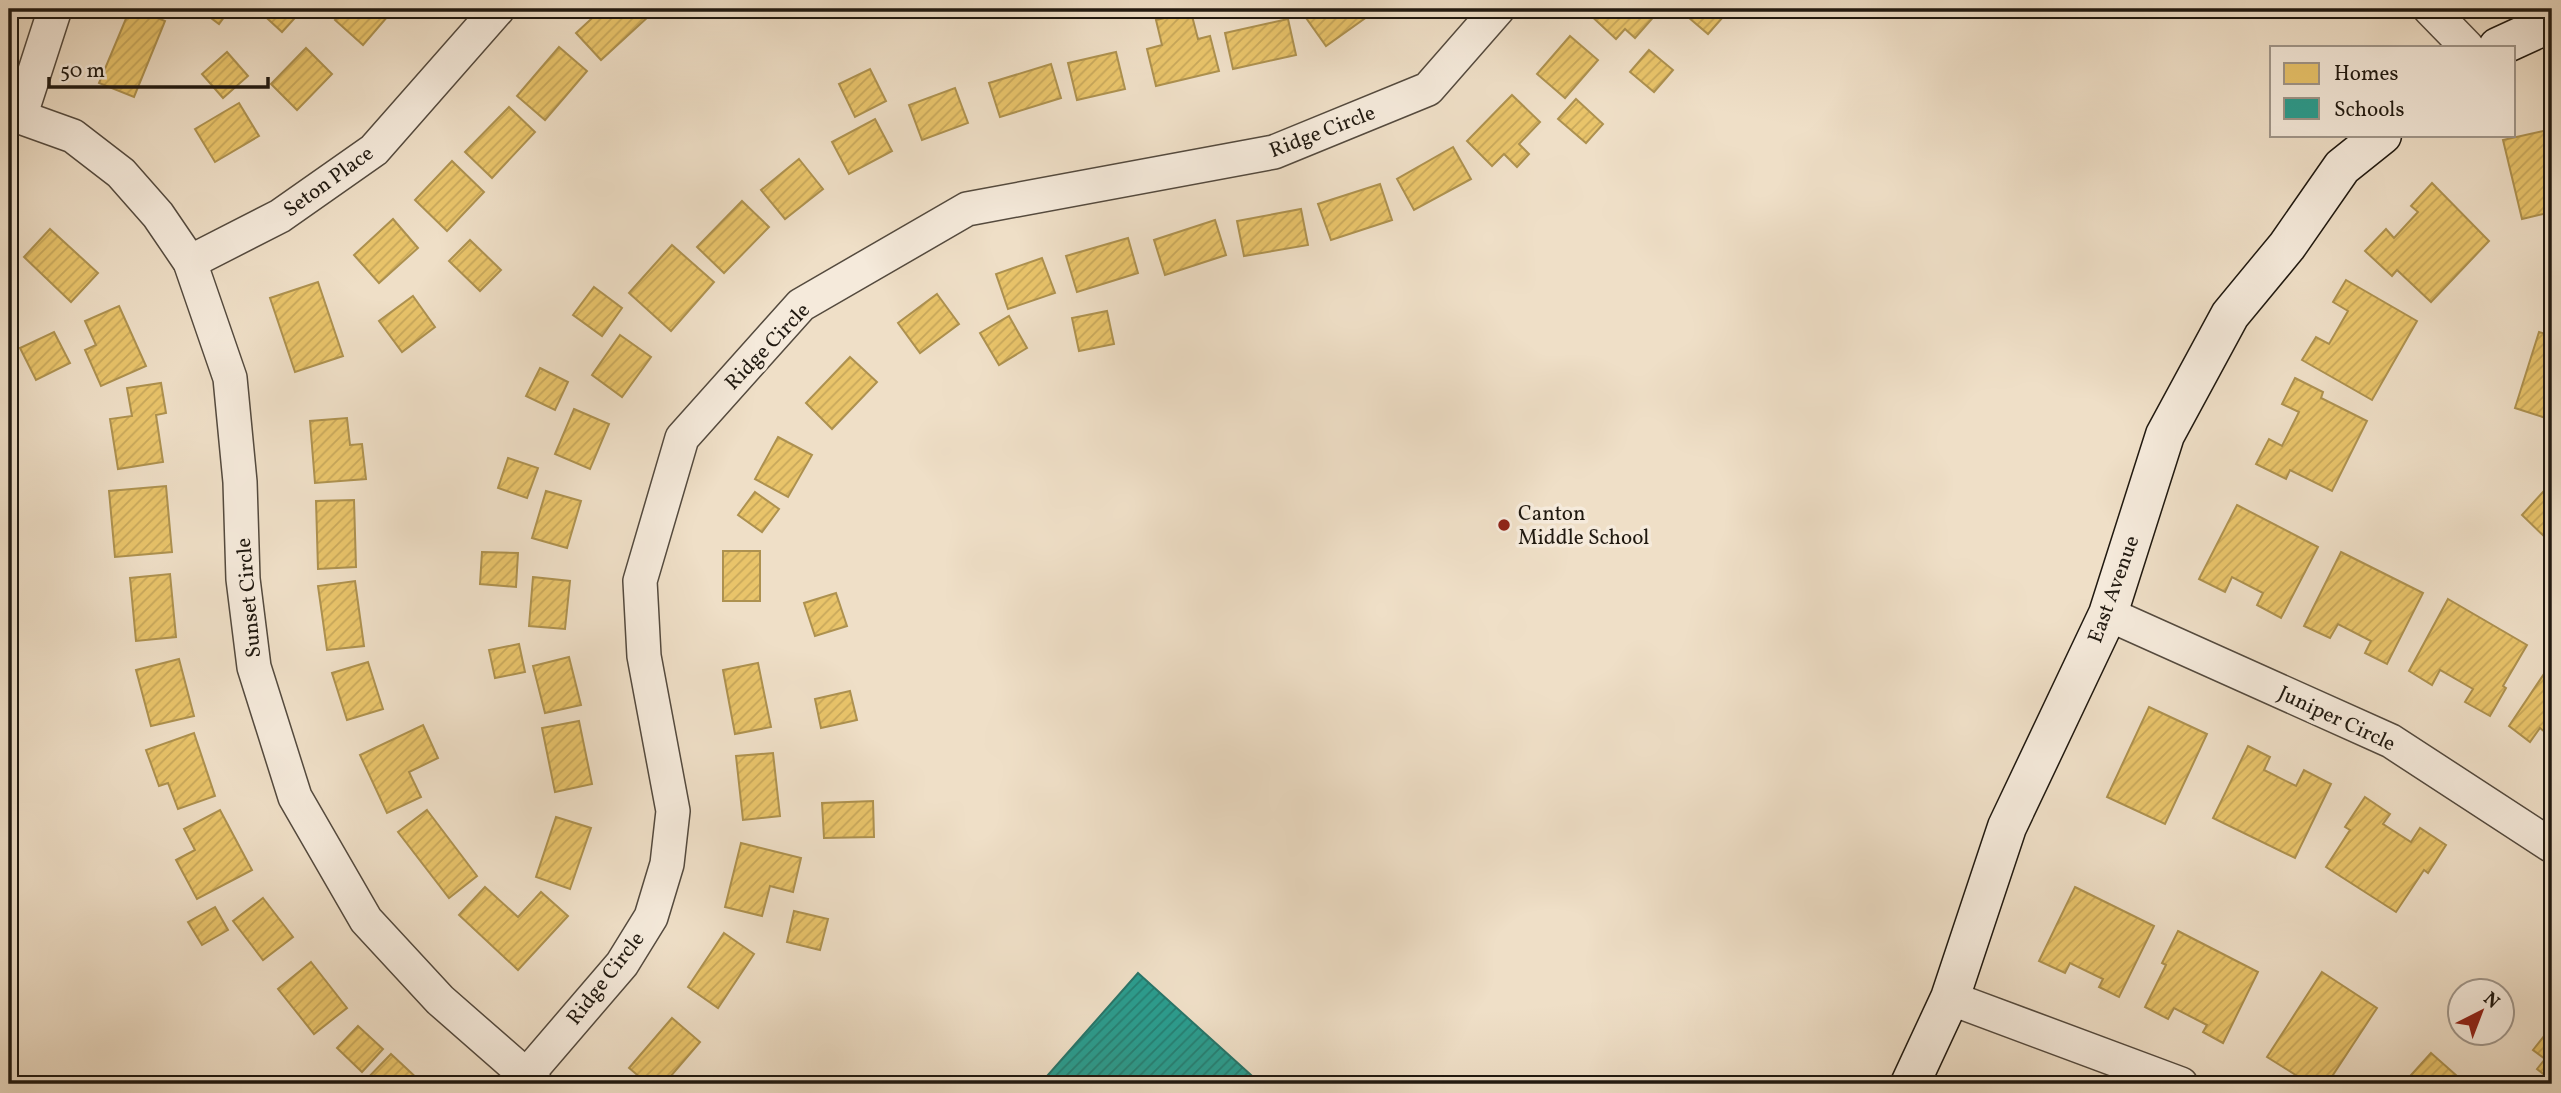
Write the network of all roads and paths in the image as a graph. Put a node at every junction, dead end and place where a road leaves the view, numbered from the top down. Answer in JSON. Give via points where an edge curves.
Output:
{"nodes":[{"id":1,"x":55,"y":9,"type":"edge"},
{"id":2,"x":498,"y":9,"type":"edge"},
{"id":3,"x":1498,"y":9,"type":"edge"},
{"id":4,"x":2430,"y":9,"type":"edge"},
{"id":5,"x":2552,"y":25,"type":"edge"},
{"id":6,"x":2466,"y":46,"type":"edge"},
{"id":7,"x":2500,"y":46,"type":"edge"},
{"id":8,"x":14,"y":116,"type":"edge"},
{"id":9,"x":2381,"y":136,"type":"edge"},
{"id":10,"x":190,"y":262,"type":"junction"},
{"id":11,"x":2108,"y":614,"type":"junction"},
{"id":12,"x":2552,"y":846,"type":"edge"},
{"id":13,"x":1950,"y":998,"type":"junction"},
{"id":14,"x":527,"y":1081,"type":"edge"},
{"id":15,"x":1910,"y":1084,"type":"edge"},
{"id":16,"x":2181,"y":1084,"type":"edge"}],
"edges":[{"from":1,"to":8,"type":"street"},
{"from":2,"to":10,"type":"street","name":"Seton Place","via":[[373,150],[280,216]]},
{"from":3,"to":14,"type":"street","name":"Ridge Circle","via":[[1428,89],[1274,152],[967,209],[801,305],[682,438],[640,581],[644,656],[673,811],[667,864],[651,917],[622,964]]},
{"from":4,"to":6,"type":"street"},
{"from":5,"to":7,"type":"street"},
{"from":8,"to":10,"type":"street","name":"Sunset Circle","via":[[73,136],[121,173],[158,215]]},
{"from":9,"to":11,"type":"street","name":"East Avenue","via":[[2342,167],[2287,246],[2230,315],[2165,435]]},
{"from":10,"to":14,"type":"street","name":"Sunset Circle","via":[[230,378],[243,579],[254,667],[295,797],[366,920],[440,1000]]},
{"from":11,"to":12,"type":"street","name":"Juniper Circle","via":[[2390,741]]},
{"from":11,"to":13,"type":"street","name":"East Avenue","via":[[2007,827]]},
{"from":13,"to":15,"type":"street","name":"East Avenue"},
{"from":13,"to":16,"type":"street"}]}
